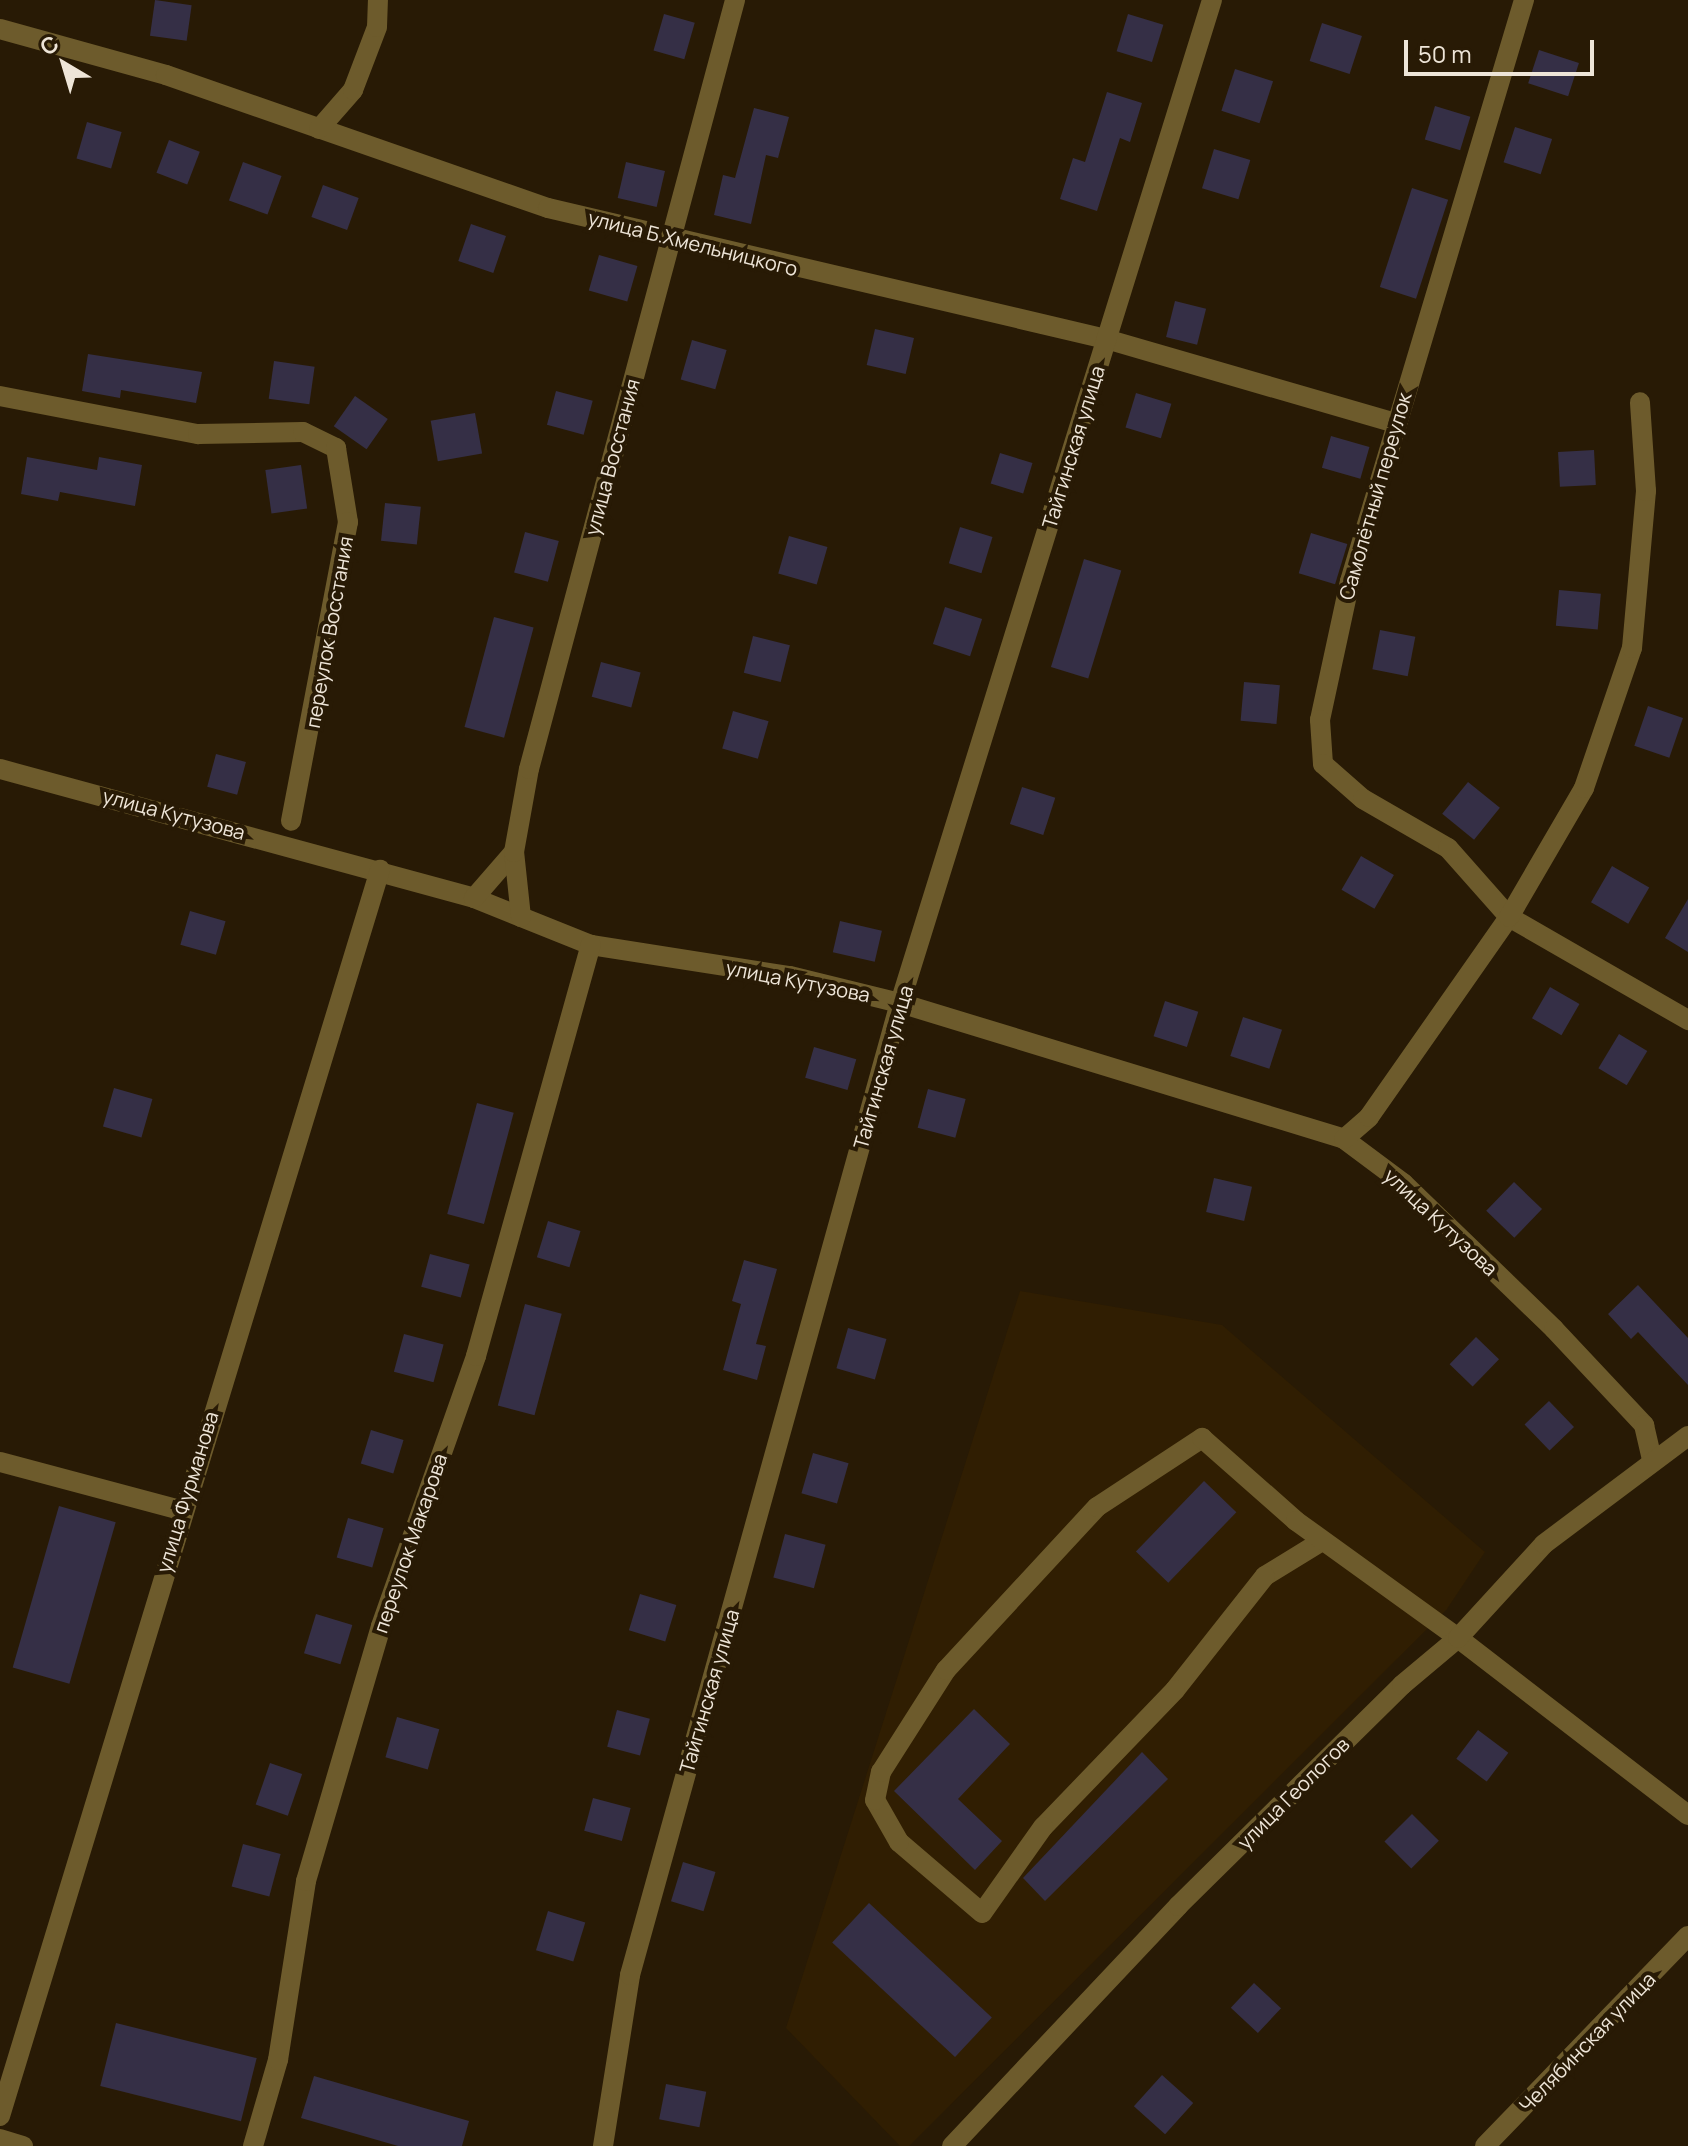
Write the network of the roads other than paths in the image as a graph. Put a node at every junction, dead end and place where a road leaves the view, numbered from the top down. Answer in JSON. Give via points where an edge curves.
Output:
{"nodes":[{"id":1,"x":378,"y":0,"type":"edge"},
{"id":2,"x":735,"y":0,"type":"edge"},
{"id":3,"x":1212,"y":0,"type":"edge"},
{"id":4,"x":1524,"y":0,"type":"edge"},
{"id":5,"x":0,"y":29,"type":"edge"},
{"id":6,"x":319,"y":129,"type":"junction"},
{"id":7,"x":670,"y":239,"type":"junction"},
{"id":8,"x":1106,"y":339,"type":"junction"},
{"id":9,"x":0,"y":396,"type":"edge"},
{"id":10,"x":1640,"y":402,"type":"dead end"},
{"id":11,"x":1395,"y":423,"type":"junction"},
{"id":12,"x":0,"y":769,"type":"edge"},
{"id":13,"x":291,"y":821,"type":"dead end"},
{"id":14,"x":514,"y":852,"type":"junction"},
{"id":15,"x":380,"y":870,"type":"junction"},
{"id":16,"x":474,"y":898,"type":"junction"},
{"id":17,"x":521,"y":917,"type":"junction"},
{"id":18,"x":1509,"y":917,"type":"junction"},
{"id":19,"x":591,"y":945,"type":"junction"},
{"id":20,"x":900,"y":1003,"type":"junction"},
{"id":21,"x":1688,"y":1020,"type":"edge"},
{"id":22,"x":1344,"y":1139,"type":"junction"},
{"id":23,"x":1688,"y":1436,"type":"edge"},
{"id":24,"x":1652,"y":1460,"type":"junction"},
{"id":25,"x":0,"y":1462,"type":"edge"},
{"id":26,"x":181,"y":1510,"type":"junction"},
{"id":27,"x":1322,"y":1541,"type":"junction"},
{"id":28,"x":1458,"y":1638,"type":"junction"},
{"id":29,"x":1688,"y":1815,"type":"edge"},
{"id":30,"x":1688,"y":1936,"type":"edge"},
{"id":31,"x":0,"y":2116,"type":"edge"},
{"id":32,"x":0,"y":2139,"type":"edge"},
{"id":33,"x":23,"y":2146,"type":"edge"},
{"id":34,"x":253,"y":2146,"type":"edge"},
{"id":35,"x":603,"y":2146,"type":"edge"},
{"id":36,"x":952,"y":2146,"type":"edge"},
{"id":37,"x":1485,"y":2146,"type":"edge"}],
"edges":[{"from":1,"to":6,"type":"street","via":[[377,27],[353,90]]},
{"from":2,"to":7,"type":"street","name":"улица Восстания"},
{"from":3,"to":8,"type":"street","name":"Тайгинская улица"},
{"from":4,"to":11,"type":"street","name":"Самолётный переулок"},
{"from":5,"to":6,"type":"street","name":"улица Б.Хмельницкого","via":[[166,75]]},
{"from":6,"to":7,"type":"street","name":"улица Б.Хмельницкого","via":[[548,208]]},
{"from":7,"to":8,"type":"street","name":"улица Б.Хмельницкого"},
{"from":7,"to":14,"type":"street","name":"улица Восстания","via":[[529,769]]},
{"from":8,"to":11,"type":"street","name":"улица Б.Хмельницкого"},
{"from":8,"to":20,"type":"street","name":"Тайгинская улица"},
{"from":9,"to":13,"type":"street","name":"переулок Восстания","via":[[198,434],[303,432],[336,448],[348,522]]},
{"from":10,"to":18,"type":"street","via":[[1646,491],[1632,648],[1584,788]]},
{"from":11,"to":18,"type":"street","name":"Самолётный переулок","via":[[1350,581],[1320,720],[1323,764],[1363,799],[1448,848]]},
{"from":12,"to":15,"type":"street","name":"улица Кутузова"},
{"from":14,"to":16,"type":"street"},
{"from":14,"to":17,"type":"street","name":"улица Восстания"},
{"from":15,"to":16,"type":"street","name":"улица Кутузова"},
{"from":15,"to":26,"type":"street","name":"улица Фурманова"},
{"from":16,"to":17,"type":"street","name":"улица Кутузова"},
{"from":17,"to":19,"type":"street","name":"улица Кутузова"},
{"from":18,"to":21,"type":"street","name":"Самолётный переулок"},
{"from":18,"to":22,"type":"street","via":[[1369,1117]]},
{"from":19,"to":20,"type":"street","name":"улица Кутузова","via":[[790,976]]},
{"from":19,"to":34,"type":"street","name":"переулок Макарова","via":[[476,1356],[381,1626],[306,1881],[278,2060]]},
{"from":20,"to":22,"type":"street","name":"улица Кутузова"},
{"from":20,"to":35,"type":"street","name":"Тайгинская улица","via":[[630,1975]]},
{"from":22,"to":24,"type":"street","name":"улица Кутузова","via":[[1403,1183],[1554,1329],[1644,1425]]},
{"from":23,"to":24,"type":"street","name":"улица Геологов"},
{"from":24,"to":28,"type":"street","name":"улица Геологов","via":[[1544,1544]]},
{"from":25,"to":26,"type":"street"},
{"from":26,"to":31,"type":"street","name":"улица Фурманова"},
{"from":27,"to":27,"type":"street","via":[[1265,1576],[1175,1690],[1043,1827],[982,1913],[899,1842],[875,1800],[881,1772],[946,1670],[1097,1507],[1202,1438]]},
{"from":27,"to":28,"type":"street"},
{"from":28,"to":29,"type":"street"},
{"from":28,"to":36,"type":"street","name":"улица Геологов","via":[[1402,1685],[1178,1906]]},
{"from":30,"to":37,"type":"street","name":"Челябинская улица"},
{"from":32,"to":33,"type":"street"}]}
